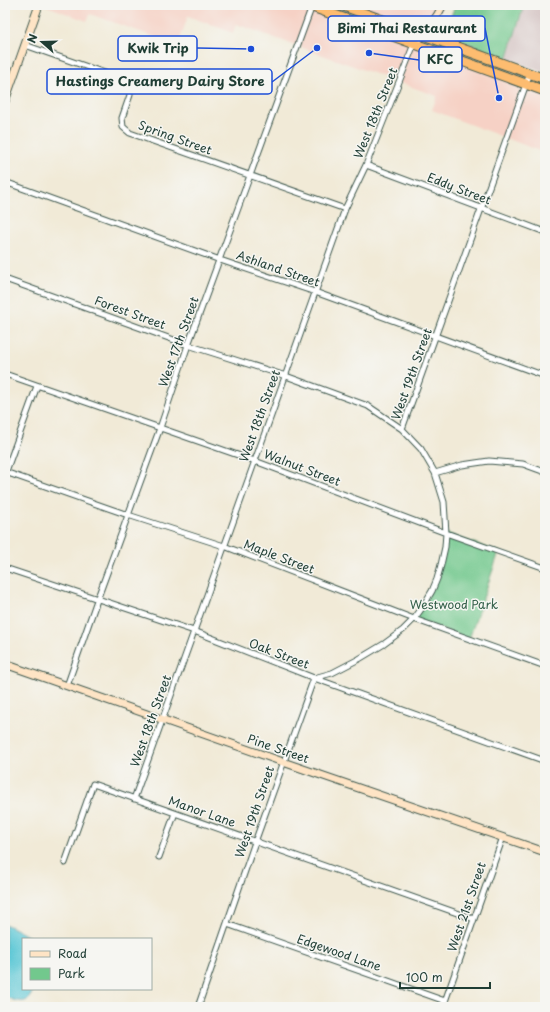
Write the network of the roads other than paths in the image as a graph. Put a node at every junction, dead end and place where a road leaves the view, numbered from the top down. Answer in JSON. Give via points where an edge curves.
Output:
{"nodes":[{"id":1,"x":39,"y":5,"type":"edge"},
{"id":2,"x":341,"y":5,"type":"edge"},
{"id":3,"x":444,"y":5,"type":"edge"},
{"id":4,"x":310,"y":6,"type":"edge"},
{"id":5,"x":423,"y":34,"type":"junction"},
{"id":6,"x":414,"y":44,"type":"junction"},
{"id":7,"x":25,"y":45,"type":"junction"},
{"id":8,"x":530,"y":73,"type":"junction"},
{"id":9,"x":545,"y":79,"type":"edge"},
{"id":10,"x":526,"y":84,"type":"junction"},
{"id":11,"x":8,"y":86,"type":"edge"},
{"id":12,"x":545,"y":91,"type":"edge"},
{"id":13,"x":5,"y":102,"type":"edge"},
{"id":14,"x":366,"y":165,"type":"junction"},
{"id":15,"x":250,"y":176,"type":"junction"},
{"id":16,"x":5,"y":182,"type":"edge"},
{"id":17,"x":345,"y":209,"type":"junction"},
{"id":18,"x":482,"y":209,"type":"junction"},
{"id":19,"x":545,"y":232,"type":"edge"},
{"id":20,"x":220,"y":260,"type":"junction"},
{"id":21,"x":5,"y":279,"type":"edge"},
{"id":22,"x":315,"y":292,"type":"junction"},
{"id":23,"x":436,"y":336,"type":"junction"},
{"id":24,"x":188,"y":345,"type":"junction"},
{"id":25,"x":5,"y":374,"type":"edge"},
{"id":26,"x":286,"y":376,"type":"junction"},
{"id":27,"x":545,"y":376,"type":"edge"},
{"id":28,"x":37,"y":386,"type":"junction"},
{"id":29,"x":160,"y":428,"type":"junction"},
{"id":30,"x":402,"y":429,"type":"junction"},
{"id":31,"x":255,"y":461,"type":"junction"},
{"id":32,"x":5,"y":472,"type":"edge"},
{"id":33,"x":545,"y":472,"type":"edge"},
{"id":34,"x":435,"y":473,"type":"junction"},
{"id":35,"x":128,"y":515,"type":"junction"},
{"id":36,"x":446,"y":533,"type":"junction"},
{"id":37,"x":224,"y":546,"type":"junction"},
{"id":38,"x":5,"y":568,"type":"edge"},
{"id":39,"x":545,"y":568,"type":"edge"},
{"id":40,"x":97,"y":600,"type":"junction"},
{"id":41,"x":414,"y":619,"type":"junction"},
{"id":42,"x":194,"y":631,"type":"junction"},
{"id":43,"x":5,"y":664,"type":"edge"},
{"id":44,"x":545,"y":666,"type":"edge"},
{"id":45,"x":314,"y":678,"type":"junction"},
{"id":46,"x":67,"y":686,"type":"junction"},
{"id":47,"x":162,"y":720,"type":"junction"},
{"id":48,"x":545,"y":761,"type":"edge"},
{"id":49,"x":283,"y":762,"type":"junction"},
{"id":50,"x":134,"y":799,"type":"junction"},
{"id":51,"x":175,"y":814,"type":"junction"},
{"id":52,"x":503,"y":837,"type":"junction"},
{"id":53,"x":255,"y":842,"type":"junction"},
{"id":54,"x":545,"y":852,"type":"edge"},
{"id":55,"x":159,"y":857,"type":"dead end"},
{"id":56,"x":65,"y":863,"type":"dead end"},
{"id":57,"x":474,"y":919,"type":"junction"},
{"id":58,"x":227,"y":924,"type":"junction"},
{"id":59,"x":445,"y":1001,"type":"junction"},
{"id":60,"x":545,"y":1003,"type":"edge"},
{"id":61,"x":199,"y":1007,"type":"edge"},
{"id":62,"x":443,"y":1007,"type":"edge"},
{"id":63,"x":544,"y":1007,"type":"edge"}],
"edges":[{"from":1,"to":7,"type":"street"},
{"from":2,"to":5,"type":"highway"},
{"from":3,"to":5,"type":"street"},
{"from":4,"to":6,"type":"highway"},
{"from":4,"to":15,"type":"street","name":"West 17th Street"},
{"from":5,"to":6,"type":"street"},
{"from":5,"to":8,"type":"highway"},
{"from":6,"to":10,"type":"highway"},
{"from":6,"to":14,"type":"street","name":"West 18th Street"},
{"from":7,"to":11,"type":"street"},
{"from":7,"to":15,"type":"street","name":"Spring Street","via":[[122,79],[129,86],[130,95],[122,118],[123,127],[130,133]]},
{"from":8,"to":9,"type":"highway"},
{"from":8,"to":10,"type":"street","name":"West 19th Street"},
{"from":10,"to":12,"type":"highway"},
{"from":10,"to":18,"type":"street","name":"West 19th Street"},
{"from":11,"to":13,"type":"street"},
{"from":14,"to":17,"type":"street","name":"West 18th Street"},
{"from":14,"to":18,"type":"street","name":"Eddy Street"},
{"from":15,"to":17,"type":"street","name":"Spring Street"},
{"from":15,"to":20,"type":"street","name":"West 17th Street"},
{"from":16,"to":20,"type":"street","name":"Ashland Street"},
{"from":17,"to":22,"type":"street","name":"West 18th Street"},
{"from":18,"to":19,"type":"street","name":"Eddy Street"},
{"from":18,"to":23,"type":"street","name":"West 19th Street"},
{"from":20,"to":22,"type":"street","name":"Ashland Street"},
{"from":20,"to":24,"type":"street","name":"West 17th Street"},
{"from":21,"to":24,"type":"street","name":"Forest Street"},
{"from":22,"to":23,"type":"street","name":"Ashland Street"},
{"from":22,"to":26,"type":"street","name":"West 18th Street"},
{"from":23,"to":27,"type":"street","name":"Ashland Street"},
{"from":23,"to":30,"type":"street","name":"West 19th Street"},
{"from":24,"to":26,"type":"street","name":"Forest Street"},
{"from":24,"to":29,"type":"street","name":"West 17th Street"},
{"from":25,"to":28,"type":"street","name":"Walnut Street"},
{"from":26,"to":30,"type":"street","name":"Forest Street","via":[[368,406]]},
{"from":26,"to":31,"type":"street","name":"West 18th Street"},
{"from":28,"to":29,"type":"street","name":"Walnut Street"},
{"from":28,"to":32,"type":"street"},
{"from":29,"to":31,"type":"street","name":"Walnut Street"},
{"from":29,"to":35,"type":"street","name":"West 17th Street"},
{"from":30,"to":34,"type":"street","name":"West 19th Street","via":[[421,449]]},
{"from":31,"to":36,"type":"street","name":"Walnut Street"},
{"from":31,"to":37,"type":"street","name":"West 18th Street"},
{"from":32,"to":35,"type":"street","name":"Maple Street"},
{"from":33,"to":34,"type":"street","via":[[523,464],[489,461]]},
{"from":34,"to":36,"type":"street","name":"West 19th Street","via":[[444,502]]},
{"from":35,"to":37,"type":"street","name":"Maple Street"},
{"from":35,"to":40,"type":"street","name":"West 17th Street"},
{"from":36,"to":39,"type":"street","name":"Walnut Street"},
{"from":36,"to":41,"type":"street","name":"West 19th Street","via":[[437,579]]},
{"from":37,"to":41,"type":"street","name":"Maple Street"},
{"from":37,"to":42,"type":"street","name":"West 18th Street"},
{"from":38,"to":40,"type":"street","name":"Oak Street"},
{"from":40,"to":42,"type":"street","name":"Oak Street"},
{"from":40,"to":46,"type":"street","name":"West 17th Street"},
{"from":41,"to":44,"type":"street","name":"Maple Street"},
{"from":41,"to":45,"type":"street","name":"West 19th Street","via":[[384,644],[332,673]]},
{"from":42,"to":45,"type":"street","name":"Oak Street"},
{"from":42,"to":47,"type":"street","name":"West 18th Street"},
{"from":43,"to":46,"type":"street","name":"Pine Street"},
{"from":45,"to":48,"type":"street","name":"Oak Street"},
{"from":45,"to":49,"type":"street","name":"West 19th Street"},
{"from":46,"to":47,"type":"street","name":"Pine Street"},
{"from":47,"to":49,"type":"street","name":"Pine Street"},
{"from":47,"to":50,"type":"street","name":"West 18th Street"},
{"from":49,"to":52,"type":"street","name":"Pine Street"},
{"from":49,"to":53,"type":"street","name":"West 19th Street"},
{"from":50,"to":51,"type":"street","name":"Manor Lane"},
{"from":50,"to":56,"type":"street","name":"Manor Lane","via":[[93,784]]},
{"from":51,"to":53,"type":"street","name":"Manor Lane"},
{"from":51,"to":55,"type":"street"},
{"from":52,"to":54,"type":"street","name":"Pine Street"},
{"from":52,"to":57,"type":"street","name":"West 21st Street"},
{"from":53,"to":57,"type":"street","name":"Manor Lane"},
{"from":53,"to":58,"type":"street","name":"West 19th Street"},
{"from":57,"to":59,"type":"street","name":"West 21st Street"},
{"from":58,"to":59,"type":"street","name":"Edgewood Lane"},
{"from":58,"to":61,"type":"street","name":"West 19th Street"},
{"from":59,"to":62,"type":"street","name":"West 21st Street"},
{"from":60,"to":63,"type":"street"}]}
